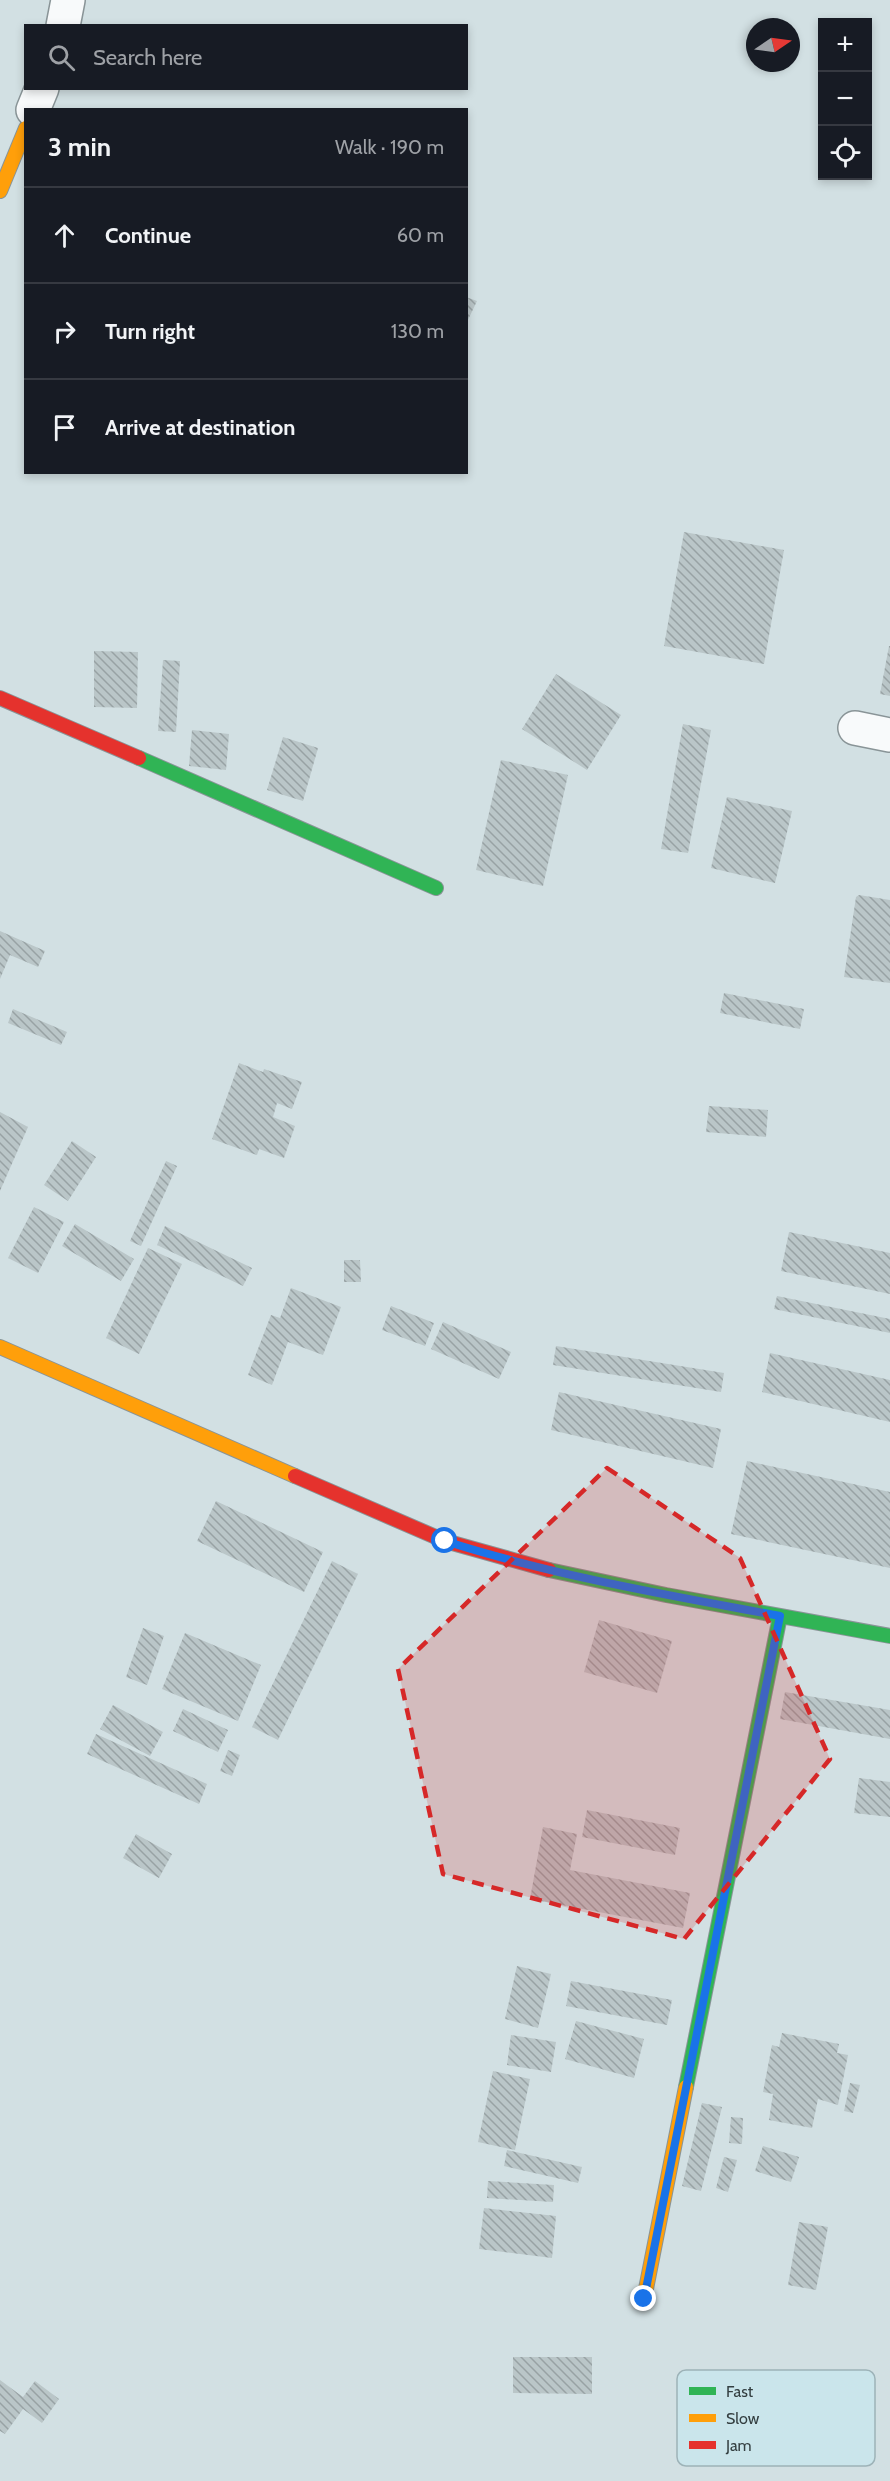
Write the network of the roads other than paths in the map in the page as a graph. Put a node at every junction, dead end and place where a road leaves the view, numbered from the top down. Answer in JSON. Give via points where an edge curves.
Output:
{"nodes":[{"id":1,"x":68,"y":0,"type":"edge"},
{"id":2,"x":63,"y":24,"type":"edge"},
{"id":3,"x":41,"y":90,"type":"edge"},
{"id":4,"x":34,"y":108,"type":"edge"},
{"id":5,"x":24,"y":133,"type":"edge"},
{"id":6,"x":0,"y":190,"type":"edge"},
{"id":7,"x":0,"y":698,"type":"edge"},
{"id":8,"x":855,"y":728,"type":"dead end"},
{"id":9,"x":890,"y":735,"type":"edge"},
{"id":10,"x":436,"y":888,"type":"dead end"},
{"id":11,"x":0,"y":1347,"type":"edge"},
{"id":12,"x":780,"y":1616,"type":"junction"},
{"id":13,"x":890,"y":1636,"type":"edge"},
{"id":14,"x":644,"y":2299,"type":"dead end"}],
"edges":[{"from":1,"to":2,"type":"street"},
{"from":3,"to":4,"type":"street"},
{"from":5,"to":6,"type":"street"},
{"from":7,"to":10,"type":"street"},
{"from":8,"to":9,"type":"street"},
{"from":11,"to":12,"type":"street","via":[[445,1541],[575,1578]]},
{"from":12,"to":13,"type":"street"},
{"from":12,"to":14,"type":"street"}]}
